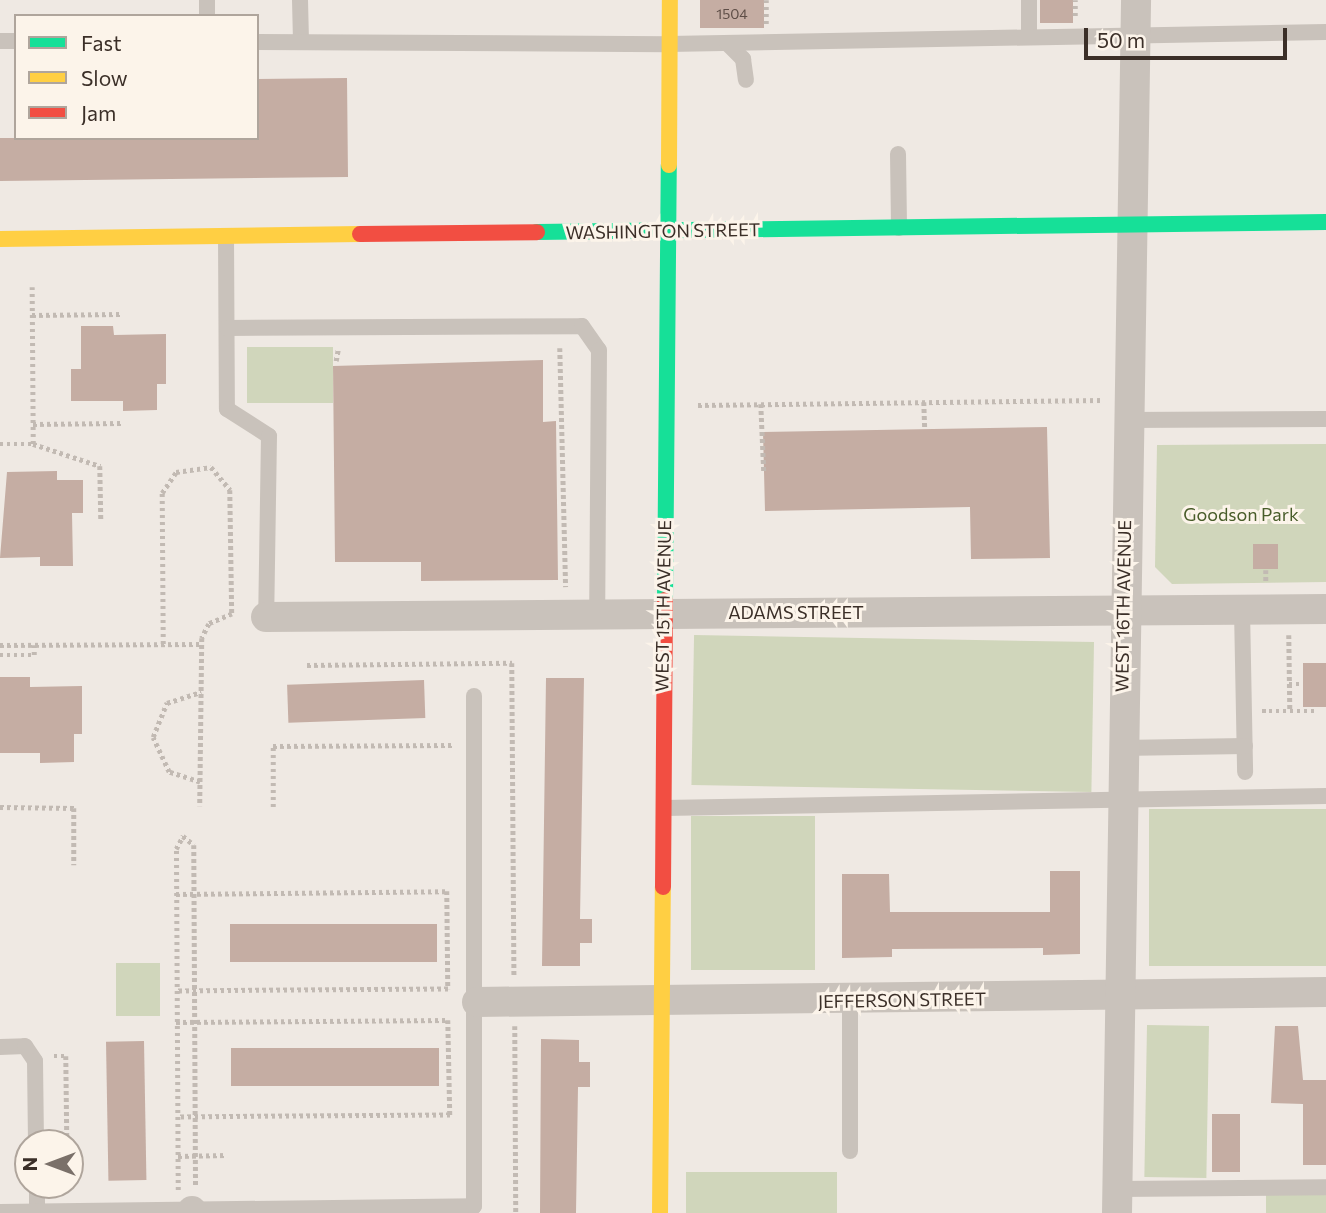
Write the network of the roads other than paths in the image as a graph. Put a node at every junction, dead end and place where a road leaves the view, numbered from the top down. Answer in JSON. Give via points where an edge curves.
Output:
{"nodes":[{"id":1,"x":300,"y":0,"type":"edge"},
{"id":2,"x":670,"y":0,"type":"edge"},
{"id":3,"x":1029,"y":0,"type":"edge"},
{"id":4,"x":1136,"y":0,"type":"edge"},
{"id":5,"x":1326,"y":32,"type":"edge"},
{"id":6,"x":1135,"y":33,"type":"junction"},
{"id":7,"x":1029,"y":36,"type":"junction"},
{"id":8,"x":259,"y":42,"type":"edge"},
{"id":9,"x":301,"y":42,"type":"junction"},
{"id":10,"x":727,"y":43,"type":"junction"},
{"id":11,"x":669,"y":44,"type":"junction"},
{"id":12,"x":746,"y":80,"type":"dead end"},
{"id":13,"x":898,"y":154,"type":"dead end"},
{"id":14,"x":1326,"y":222,"type":"edge"},
{"id":15,"x":1131,"y":225,"type":"junction"},
{"id":16,"x":899,"y":228,"type":"junction"},
{"id":17,"x":668,"y":231,"type":"junction"},
{"id":18,"x":226,"y":237,"type":"junction"},
{"id":19,"x":0,"y":239,"type":"edge"},
{"id":20,"x":227,"y":328,"type":"junction"},
{"id":21,"x":1326,"y":419,"type":"edge"},
{"id":22,"x":1127,"y":420,"type":"junction"},
{"id":23,"x":1326,"y":609,"type":"edge"},
{"id":24,"x":1242,"y":610,"type":"junction"},
{"id":25,"x":597,"y":612,"type":"junction"},
{"id":26,"x":662,"y":612,"type":"junction"},
{"id":27,"x":1122,"y":612,"type":"junction"},
{"id":28,"x":266,"y":617,"type":"joint"},
{"id":29,"x":474,"y":696,"type":"dead end"},
{"id":30,"x":1245,"y":747,"type":"junction"},
{"id":31,"x":1121,"y":748,"type":"junction"},
{"id":32,"x":1245,"y":772,"type":"dead end"},
{"id":33,"x":1326,"y":796,"type":"edge"},
{"id":34,"x":1120,"y":802,"type":"junction"},
{"id":35,"x":661,"y":808,"type":"junction"},
{"id":36,"x":1326,"y":992,"type":"edge"},
{"id":37,"x":1118,"y":996,"type":"junction"},
{"id":38,"x":850,"y":1001,"type":"junction"},
{"id":39,"x":477,"y":1002,"type":"junction"},
{"id":40,"x":661,"y":1002,"type":"junction"},
{"id":41,"x":0,"y":1047,"type":"edge"},
{"id":42,"x":35,"y":1129,"type":"edge"},
{"id":43,"x":850,"y":1151,"type":"dead end"},
{"id":44,"x":1326,"y":1187,"type":"edge"},
{"id":45,"x":1117,"y":1201,"type":"edge"},
{"id":46,"x":192,"y":1203,"type":"edge"},
{"id":47,"x":0,"y":1212,"type":"edge"},
{"id":48,"x":37,"y":1212,"type":"edge"},
{"id":49,"x":660,"y":1213,"type":"edge"}],
"edges":[{"from":1,"to":9,"type":"lane"},
{"from":2,"to":11,"type":"street","name":"WEST 15TH AVENUE"},
{"from":3,"to":7,"type":"lane"},
{"from":4,"to":6,"type":"street","name":"WEST 16TH AVENUE"},
{"from":5,"to":6,"type":"lane"},
{"from":6,"to":7,"type":"lane"},
{"from":6,"to":15,"type":"street","name":"WEST 16TH AVENUE"},
{"from":7,"to":10,"type":"lane"},
{"from":8,"to":9,"type":"lane"},
{"from":9,"to":11,"type":"lane"},
{"from":10,"to":11,"type":"lane"},
{"from":10,"to":12,"type":"lane","via":[[743,59]]},
{"from":11,"to":17,"type":"street","name":"WEST 15TH AVENUE"},
{"from":13,"to":16,"type":"lane"},
{"from":14,"to":15,"type":"street","name":"WASHINGTON STREET"},
{"from":15,"to":16,"type":"street","name":"WASHINGTON STREET"},
{"from":15,"to":22,"type":"street","name":"WEST 16TH AVENUE"},
{"from":16,"to":17,"type":"street","name":"WASHINGTON STREET"},
{"from":17,"to":18,"type":"street","name":"WASHINGTON STREET"},
{"from":17,"to":26,"type":"street","name":"WEST 15TH AVENUE"},
{"from":18,"to":19,"type":"street","name":"WASHINGTON STREET"},
{"from":18,"to":20,"type":"lane"},
{"from":20,"to":25,"type":"lane","via":[[582,326],[599,350]]},
{"from":20,"to":28,"type":"lane","via":[[227,409],[270,436]]},
{"from":21,"to":22,"type":"lane"},
{"from":22,"to":27,"type":"street","name":"WEST 16TH AVENUE"},
{"from":23,"to":24,"type":"street","name":"ADAMS STREET"},
{"from":24,"to":27,"type":"street","name":"ADAMS STREET"},
{"from":24,"to":30,"type":"lane"},
{"from":25,"to":26,"type":"street","name":"ADAMS STREET"},
{"from":25,"to":28,"type":"street","name":"ADAMS STREET"},
{"from":26,"to":27,"type":"street","name":"ADAMS STREET"},
{"from":26,"to":35,"type":"street","name":"WEST 15TH AVENUE"},
{"from":27,"to":31,"type":"street","name":"WEST 16TH AVENUE"},
{"from":29,"to":39,"type":"lane"},
{"from":30,"to":31,"type":"lane"},
{"from":30,"to":32,"type":"lane"},
{"from":31,"to":34,"type":"street","name":"WEST 16TH AVENUE"},
{"from":33,"to":34,"type":"lane"},
{"from":34,"to":35,"type":"lane"},
{"from":34,"to":37,"type":"street","name":"WEST 16TH AVENUE"},
{"from":35,"to":40,"type":"street","name":"WEST 15TH AVENUE"},
{"from":36,"to":37,"type":"street","name":"JEFFERSON STREET"},
{"from":37,"to":38,"type":"street","name":"JEFFERSON STREET"},
{"from":37,"to":45,"type":"street","name":"WEST 16TH AVENUE"},
{"from":38,"to":40,"type":"street","name":"JEFFERSON STREET"},
{"from":38,"to":43,"type":"lane"},
{"from":39,"to":40,"type":"street","name":"JEFFERSON STREET"},
{"from":39,"to":46,"type":"lane","via":[[474,1206]]},
{"from":40,"to":49,"type":"street","name":"WEST 15TH AVENUE"},
{"from":41,"to":42,"type":"lane","via":[[25,1046],[32,1056]]},
{"from":44,"to":45,"type":"lane"},
{"from":46,"to":48,"type":"lane"},
{"from":47,"to":48,"type":"lane"}]}
